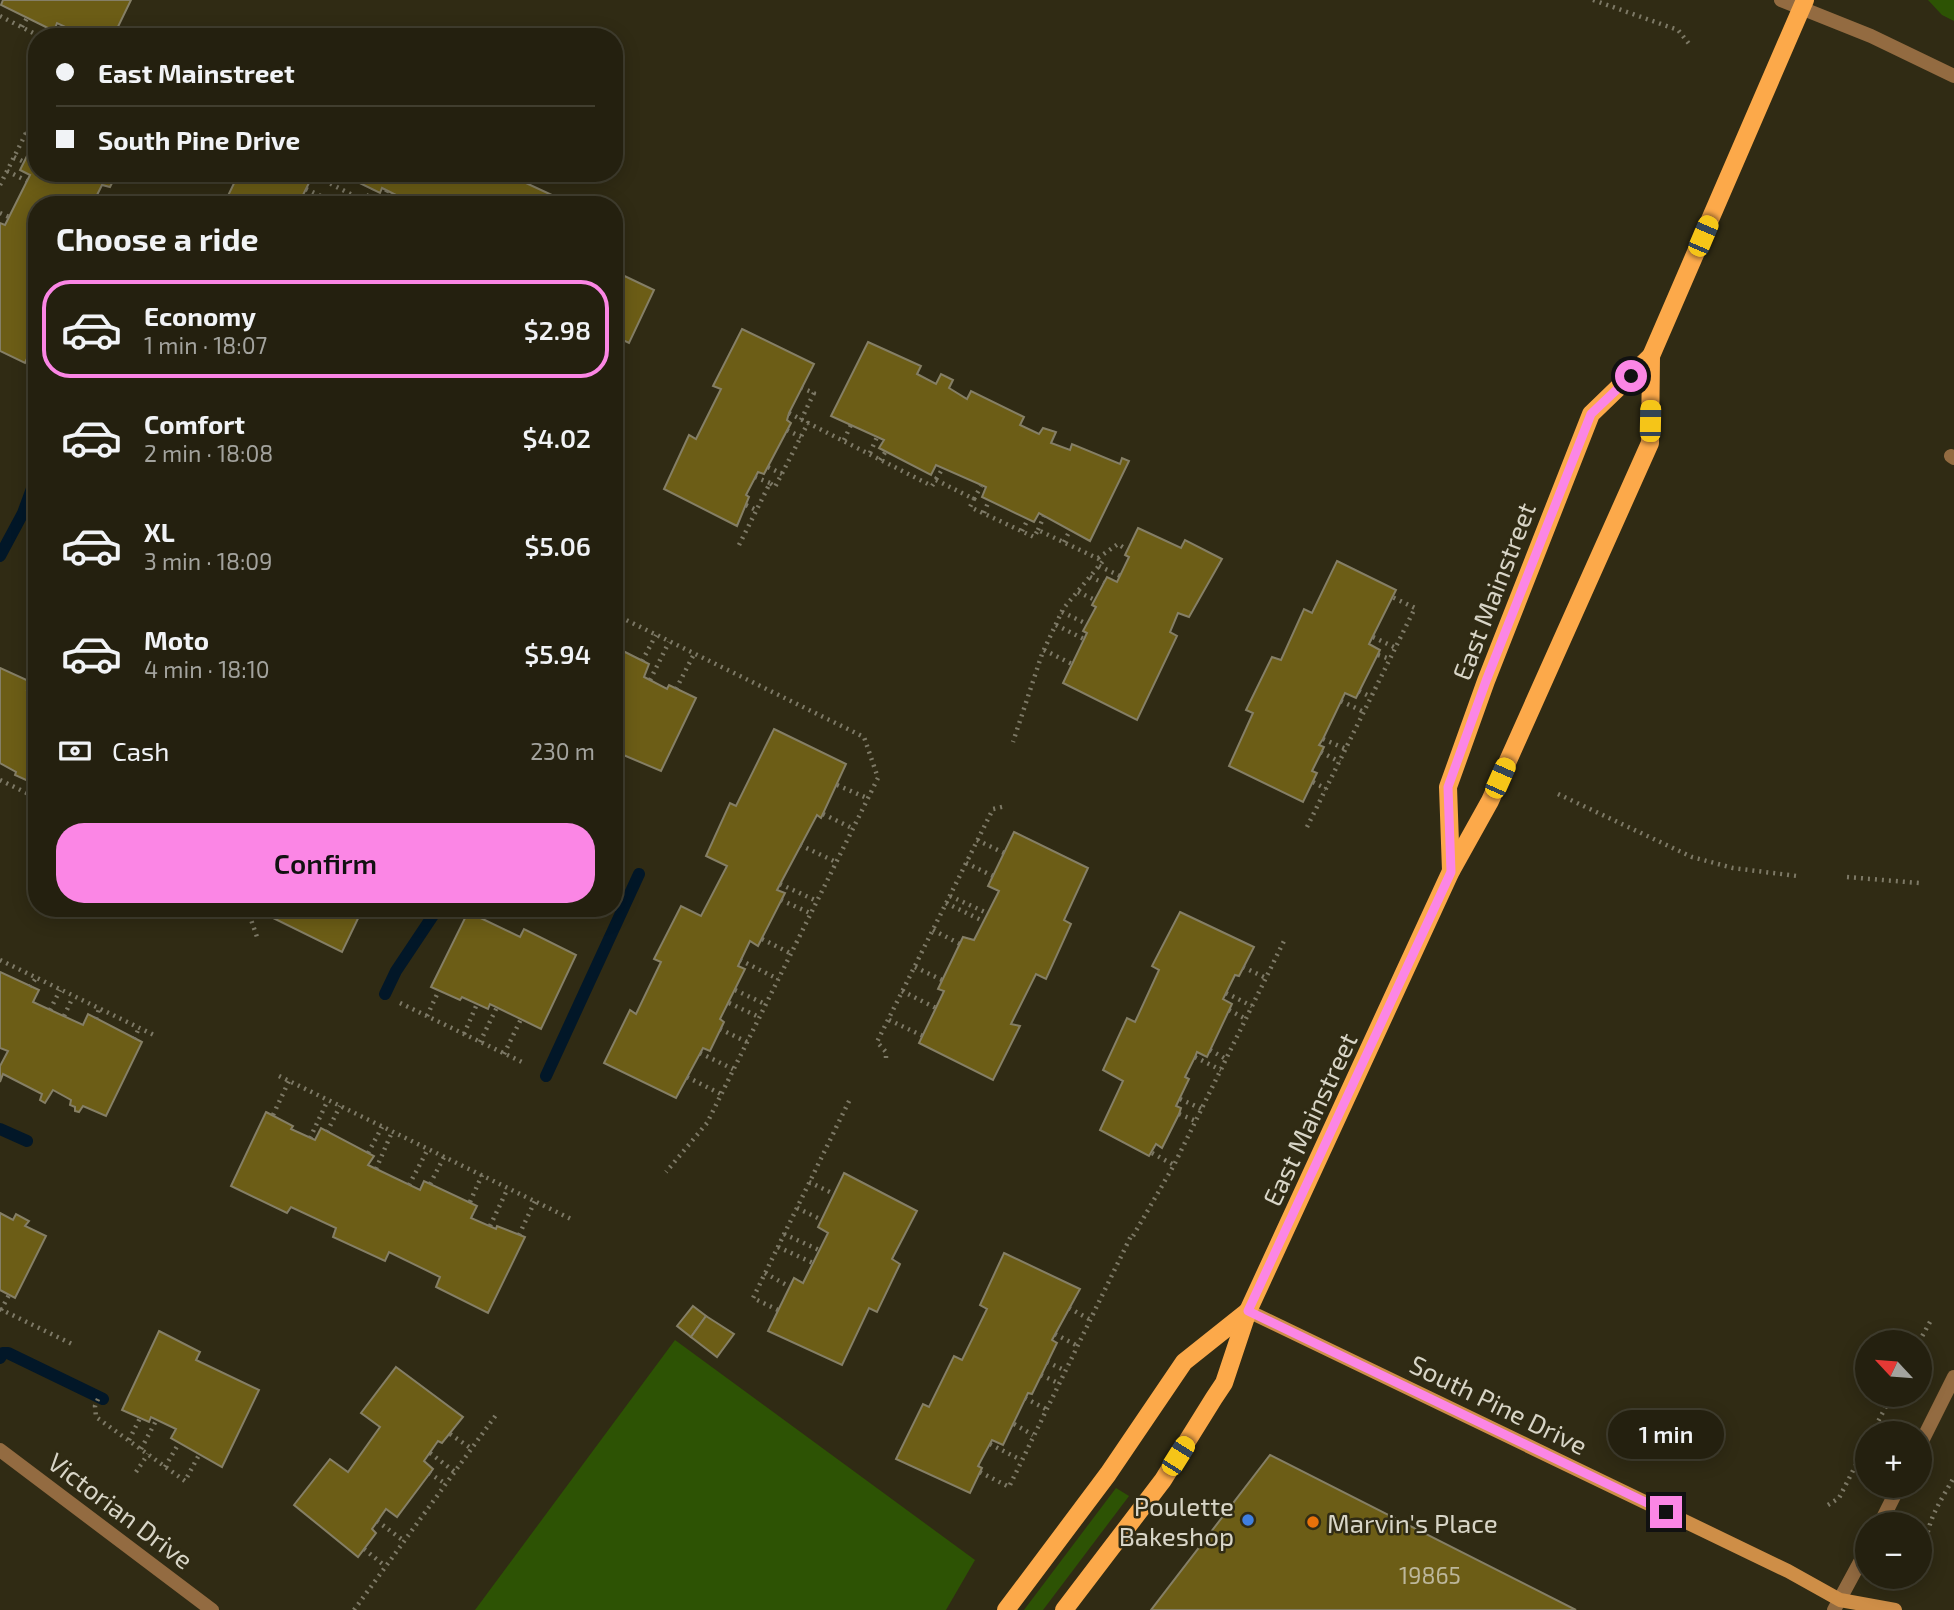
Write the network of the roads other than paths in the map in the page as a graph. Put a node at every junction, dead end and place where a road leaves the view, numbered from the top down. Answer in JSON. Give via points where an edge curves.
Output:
{"nodes":[{"id":1,"x":1780,"y":0,"type":"edge"},
{"id":2,"x":1803,"y":4,"type":"edge"},
{"id":3,"x":1954,"y":76,"type":"edge"},
{"id":4,"x":1651,"y":356,"type":"junction"},
{"id":5,"x":1451,"y":872,"type":"junction"},
{"id":6,"x":1248,"y":1311,"type":"junction"},
{"id":7,"x":1954,"y":1377,"type":"edge"},
{"id":8,"x":1932,"y":1421,"type":"edge"},
{"id":9,"x":0,"y":1450,"type":"edge"},
{"id":10,"x":1855,"y":1576,"type":"edge"},
{"id":11,"x":1841,"y":1607,"type":"edge"},
{"id":12,"x":212,"y":1610,"type":"edge"},
{"id":13,"x":1006,"y":1610,"type":"edge"},
{"id":14,"x":1064,"y":1610,"type":"edge"},
{"id":15,"x":1895,"y":1610,"type":"edge"}],
"edges":[{"from":1,"to":2,"type":"street"},
{"from":2,"to":3,"type":"street"},
{"from":2,"to":4,"type":"main road","name":"East Mainstreet"},
{"from":4,"to":5,"type":"main road","name":"East Mainstreet","via":[[1650,443],[1490,801]]},
{"from":4,"to":5,"type":"main road","name":"East Mainstreet","via":[[1591,414],[1486,681],[1448,787]]},
{"from":5,"to":6,"type":"main road","name":"East Mainstreet"},
{"from":6,"to":11,"type":"main road","name":"South Pine Drive","via":[[1788,1571]]},
{"from":6,"to":13,"type":"main road","name":"East Mainstreet","via":[[1184,1362],[1108,1474]]},
{"from":6,"to":14,"type":"main road","name":"East Mainstreet","via":[[1224,1383],[1156,1489]]},
{"from":7,"to":8,"type":"street"},
{"from":9,"to":12,"type":"street","name":"Victorian Drive"},
{"from":10,"to":11,"type":"street"},
{"from":11,"to":15,"type":"main road","name":"South Pine Drive"}]}
